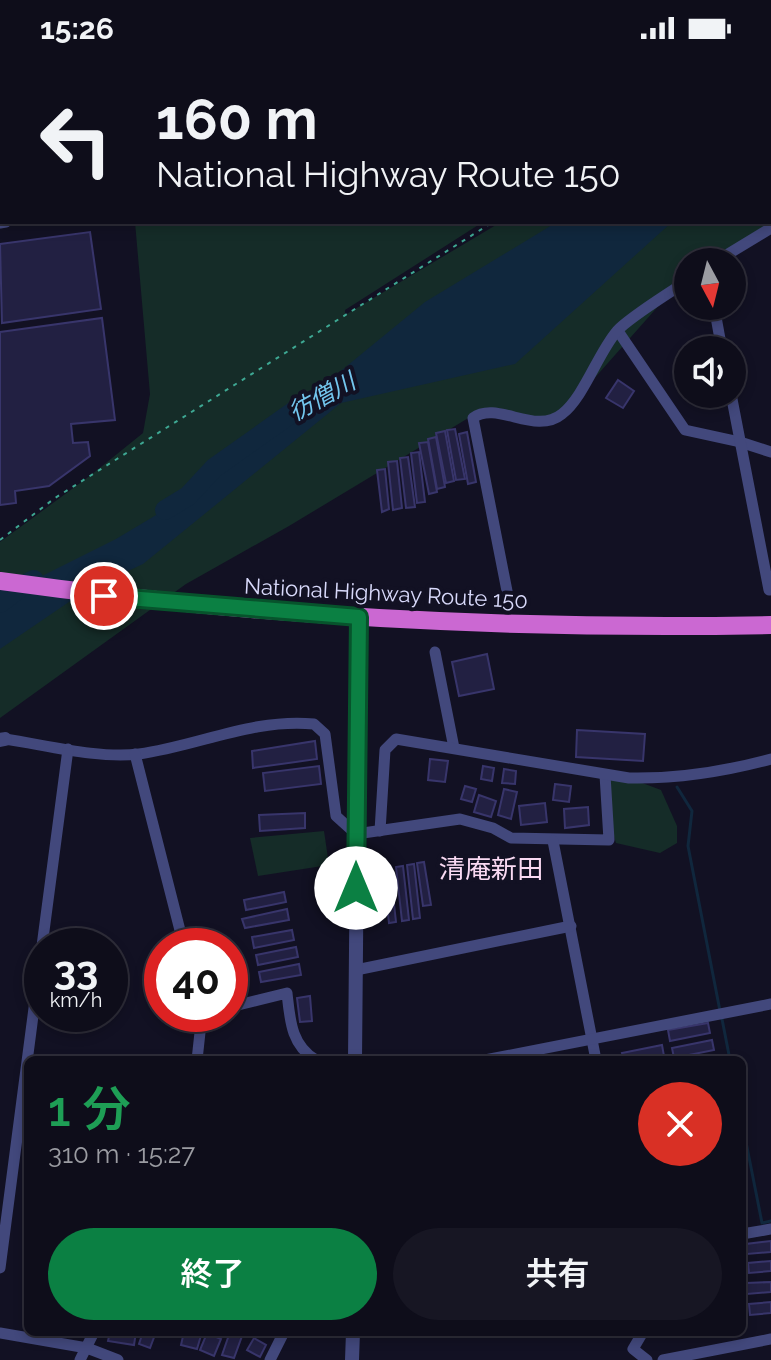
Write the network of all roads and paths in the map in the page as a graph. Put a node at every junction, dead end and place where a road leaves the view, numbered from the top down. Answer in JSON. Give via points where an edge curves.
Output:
{"nodes":[{"id":1,"x":490,"y":224,"type":"edge"},
{"id":2,"x":771,"y":228,"type":"edge"},
{"id":3,"x":738,"y":248,"type":"edge"},
{"id":4,"x":674,"y":290,"type":"edge"},
{"id":5,"x":618,"y":331,"type":"junction"},
{"id":6,"x":734,"y":408,"type":"edge"},
{"id":7,"x":740,"y":442,"type":"junction"},
{"id":8,"x":771,"y":452,"type":"edge"},
{"id":9,"x":0,"y":540,"type":"edge"},
{"id":10,"x":0,"y":581,"type":"edge"},
{"id":11,"x":769,"y":590,"type":"dead end"},
{"id":12,"x":508,"y":596,"type":"dead end"},
{"id":13,"x":359,"y":617,"type":"junction"},
{"id":14,"x":771,"y":625,"type":"edge"},
{"id":15,"x":435,"y":652,"type":"dead end"},
{"id":16,"x":2,"y":740,"type":"edge"},
{"id":17,"x":454,"y":748,"type":"junction"},
{"id":18,"x":68,"y":749,"type":"junction"},
{"id":19,"x":135,"y":754,"type":"junction"},
{"id":20,"x":771,"y":759,"type":"edge"},
{"id":21,"x":605,"y":775,"type":"junction"},
{"id":22,"x":380,"y":831,"type":"junction"},
{"id":23,"x":356,"y":834,"type":"junction"},
{"id":24,"x":553,"y":841,"type":"junction"},
{"id":25,"x":571,"y":926,"type":"junction"},
{"id":26,"x":44,"y":928,"type":"edge"},
{"id":27,"x":179,"y":928,"type":"edge"},
{"id":28,"x":356,"y":970,"type":"junction"},
{"id":29,"x":248,"y":1003,"type":"edge"},
{"id":30,"x":771,"y":1004,"type":"edge"},
{"id":31,"x":31,"y":1032,"type":"edge"},
{"id":32,"x":200,"y":1032,"type":"edge"},
{"id":33,"x":592,"y":1039,"type":"junction"},
{"id":34,"x":28,"y":1056,"type":"edge"},
{"id":35,"x":197,"y":1056,"type":"edge"},
{"id":36,"x":309,"y":1056,"type":"edge"},
{"id":37,"x":355,"y":1056,"type":"edge"},
{"id":38,"x":526,"y":1056,"type":"edge"},
{"id":39,"x":595,"y":1056,"type":"edge"},
{"id":40,"x":24,"y":1085,"type":"edge"},
{"id":41,"x":771,"y":1229,"type":"edge"},
{"id":42,"x":746,"y":1233,"type":"edge"},
{"id":43,"x":0,"y":1268,"type":"edge"},
{"id":44,"x":0,"y":1333,"type":"edge"},
{"id":45,"x":92,"y":1336,"type":"edge"},
{"id":46,"x":282,"y":1336,"type":"edge"},
{"id":47,"x":353,"y":1336,"type":"edge"},
{"id":48,"x":641,"y":1336,"type":"edge"},
{"id":49,"x":771,"y":1339,"type":"edge"},
{"id":50,"x":87,"y":1348,"type":"junction"},
{"id":51,"x":633,"y":1349,"type":"junction"},
{"id":52,"x":80,"y":1360,"type":"edge"},
{"id":53,"x":118,"y":1360,"type":"edge"},
{"id":54,"x":270,"y":1360,"type":"edge"},
{"id":55,"x":352,"y":1360,"type":"edge"},
{"id":56,"x":647,"y":1360,"type":"edge"},
{"id":57,"x":656,"y":1360,"type":"edge"},
{"id":58,"x":663,"y":1360,"type":"edge"}],
"edges":[{"from":1,"to":9,"type":"path","via":[[55,498]]},
{"from":2,"to":3,"type":"street"},
{"from":4,"to":5,"type":"street"},
{"from":5,"to":7,"type":"street","via":[[685,430]]},
{"from":5,"to":12,"type":"street","via":[[561,416],[542,422],[490,413],[473,418]]},
{"from":6,"to":7,"type":"street"},
{"from":7,"to":8,"type":"street"},
{"from":7,"to":11,"type":"street"},
{"from":10,"to":13,"type":"highway","name":"National Highway Route 150","via":[[130,599]]},
{"from":13,"to":14,"type":"highway","name":"National Highway Route 150","via":[[638,628]]},
{"from":13,"to":23,"type":"street"},
{"from":15,"to":17,"type":"street"},
{"from":16,"to":18,"type":"street"},
{"from":17,"to":21,"type":"street"},
{"from":17,"to":22,"type":"street","via":[[396,739],[385,750]]},
{"from":18,"to":19,"type":"street"},
{"from":18,"to":26,"type":"street"},
{"from":19,"to":23,"type":"street","via":[[268,724],[314,724],[325,734],[336,816]]},
{"from":19,"to":27,"type":"street"},
{"from":20,"to":21,"type":"street","via":[[699,776]]},
{"from":21,"to":24,"type":"street","via":[[609,840]]},
{"from":22,"to":23,"type":"street"},
{"from":22,"to":24,"type":"street","via":[[460,819],[511,838]]},
{"from":23,"to":28,"type":"street"},
{"from":24,"to":25,"type":"street"},
{"from":25,"to":28,"type":"street"},
{"from":25,"to":33,"type":"street"},
{"from":28,"to":37,"type":"street"},
{"from":29,"to":36,"type":"street","via":[[287,993],[290,1025]]},
{"from":30,"to":33,"type":"street"},
{"from":31,"to":34,"type":"street"},
{"from":32,"to":35,"type":"street"},
{"from":33,"to":38,"type":"street"},
{"from":33,"to":39,"type":"street"},
{"from":40,"to":43,"type":"street"},
{"from":41,"to":42,"type":"street"},
{"from":44,"to":50,"type":"street"},
{"from":45,"to":50,"type":"street"},
{"from":46,"to":54,"type":"street"},
{"from":47,"to":55,"type":"street"},
{"from":48,"to":51,"type":"street"},
{"from":49,"to":58,"type":"street"},
{"from":50,"to":52,"type":"street"},
{"from":50,"to":53,"type":"street"},
{"from":51,"to":56,"type":"street"},
{"from":51,"to":57,"type":"street"}]}
